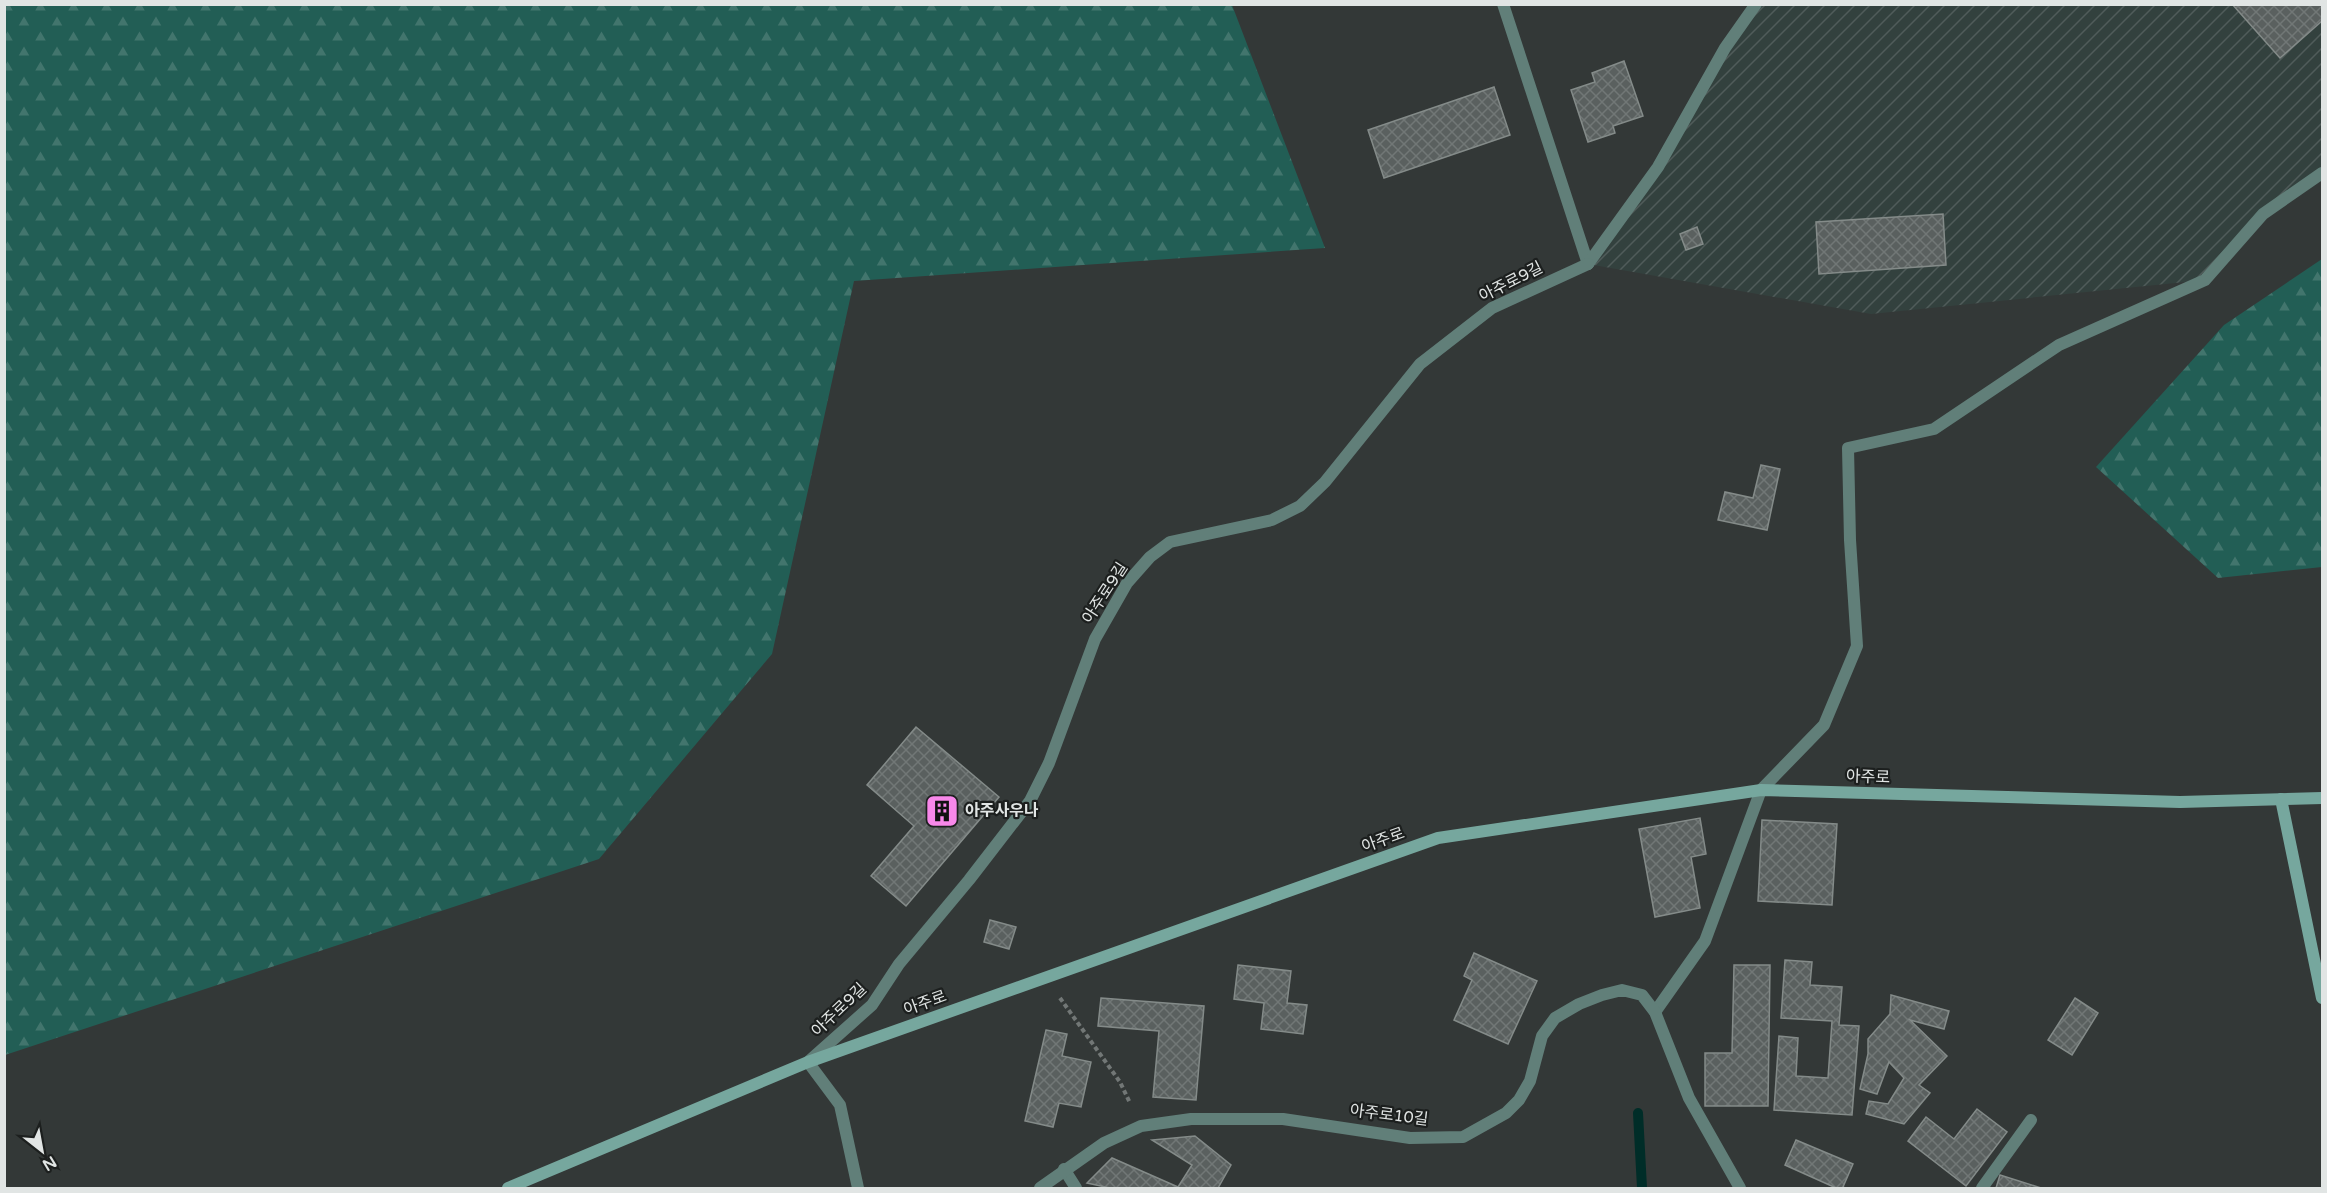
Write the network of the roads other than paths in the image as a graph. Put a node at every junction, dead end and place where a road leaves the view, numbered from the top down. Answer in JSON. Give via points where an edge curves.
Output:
{"nodes":[{"id":1,"x":1503,"y":4,"type":"edge"},
{"id":2,"x":1756,"y":4,"type":"edge"},
{"id":3,"x":2322,"y":172,"type":"edge"},
{"id":4,"x":1588,"y":264,"type":"junction"},
{"id":5,"x":1761,"y":790,"type":"junction"},
{"id":6,"x":2322,"y":798,"type":"edge"},
{"id":7,"x":2281,"y":799,"type":"junction"},
{"id":8,"x":2322,"y":998,"type":"edge"},
{"id":9,"x":1655,"y":1012,"type":"junction"},
{"id":10,"x":808,"y":1062,"type":"junction"},
{"id":11,"x":2031,"y":1120,"type":"dead end"},
{"id":12,"x":1064,"y":1169,"type":"junction"},
{"id":13,"x":508,"y":1188,"type":"edge"},
{"id":14,"x":858,"y":1188,"type":"edge"},
{"id":15,"x":1040,"y":1188,"type":"edge"},
{"id":16,"x":1076,"y":1188,"type":"edge"},
{"id":17,"x":1740,"y":1188,"type":"edge"},
{"id":18,"x":1982,"y":1188,"type":"edge"}],
"edges":[{"from":1,"to":4,"type":"street"},
{"from":2,"to":4,"type":"street","via":[[1725,48],[1658,166]]},
{"from":3,"to":5,"type":"street","via":[[2263,214],[2205,280],[2059,345],[1934,429],[1848,447],[1857,646],[1824,725]]},
{"from":4,"to":10,"type":"street","name":"아주로9길","via":[[1492,308],[1420,364],[1325,482],[1300,506],[1272,520],[1170,542],[1150,557],[1127,584],[1095,639],[1049,763],[1030,801],[899,964],[872,1005]]},
{"from":5,"to":7,"type":"street","name":"아주로","via":[[2180,802]]},
{"from":5,"to":9,"type":"street","via":[[1705,940]]},
{"from":5,"to":10,"type":"street","name":"아주로","via":[[1438,838]]},
{"from":6,"to":7,"type":"street","name":"아주로"},
{"from":7,"to":8,"type":"street"},
{"from":9,"to":12,"type":"street","name":"아주로10길","via":[[1642,995],[1622,990],[1602,994],[1555,1018],[1542,1036],[1530,1082],[1519,1100],[1506,1113],[1463,1137],[1410,1138],[1283,1119],[1191,1119],[1141,1126],[1104,1143]]},
{"from":9,"to":17,"type":"street","name":"아주로10길","via":[[1689,1098]]},
{"from":10,"to":13,"type":"street","name":"아주로"},
{"from":10,"to":14,"type":"street","via":[[840,1105]]},
{"from":11,"to":18,"type":"street"},
{"from":12,"to":15,"type":"street","name":"아주로10길"},
{"from":12,"to":16,"type":"street"}]}
